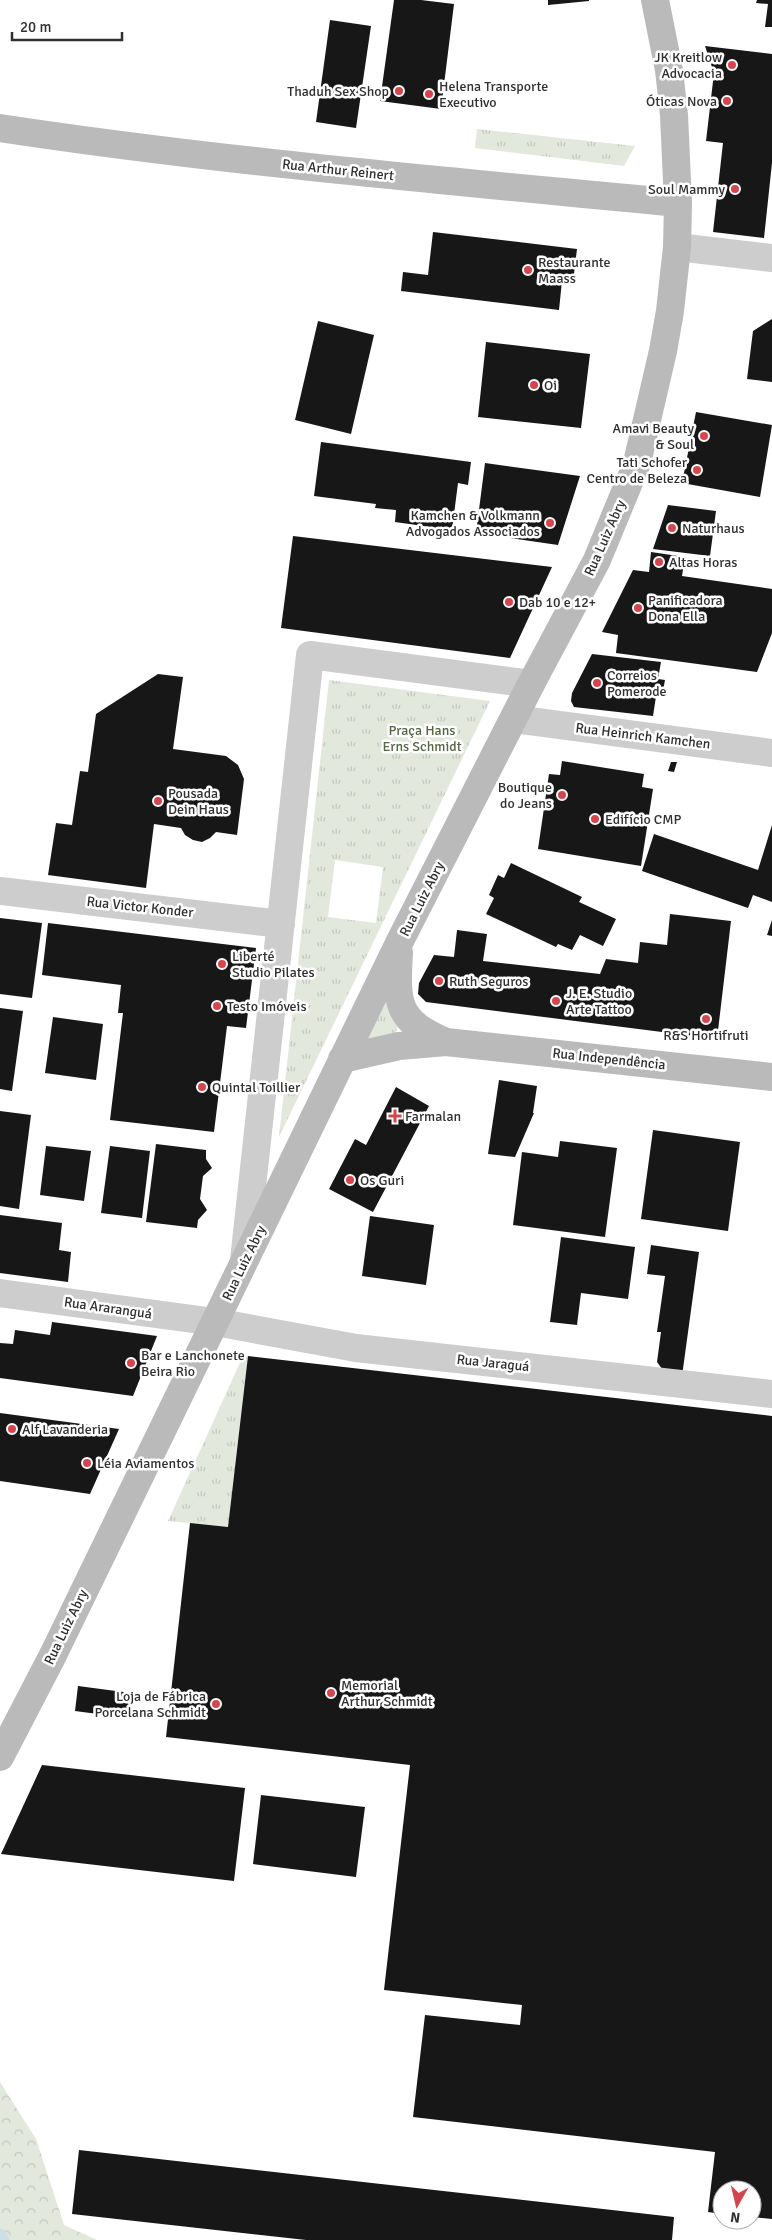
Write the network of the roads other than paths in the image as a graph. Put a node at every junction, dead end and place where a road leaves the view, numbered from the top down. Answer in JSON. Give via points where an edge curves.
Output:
{"nodes":[{"id":1,"x":655,"y":0,"type":"edge"},
{"id":2,"x":0,"y":128,"type":"edge"},
{"id":3,"x":678,"y":203,"type":"junction"},
{"id":4,"x":677,"y":247,"type":"junction"},
{"id":5,"x":772,"y":258,"type":"edge"},
{"id":6,"x":531,"y":684,"type":"junction"},
{"id":7,"x":514,"y":719,"type":"junction"},
{"id":8,"x":772,"y":753,"type":"edge"},
{"id":9,"x":0,"y":891,"type":"edge"},
{"id":10,"x":281,"y":924,"type":"junction"},
{"id":11,"x":400,"y":941,"type":"junction"},
{"id":12,"x":446,"y":1042,"type":"junction"},
{"id":13,"x":342,"y":1059,"type":"junction"},
{"id":14,"x":772,"y":1077,"type":"edge"},
{"id":15,"x":244,"y":1263,"type":"junction"},
{"id":16,"x":0,"y":1293,"type":"edge"},
{"id":17,"x":215,"y":1322,"type":"junction"},
{"id":18,"x":772,"y":1394,"type":"edge"},
{"id":19,"x":0,"y":1757,"type":"edge"}],
"edges":[{"from":1,"to":3,"type":"main road","name":"Rua Luiz Abry","via":[[669,70]]},
{"from":2,"to":3,"type":"main road","name":"Rua Arthur Reinert","via":[[263,162]]},
{"from":3,"to":4,"type":"main road","name":"Rua Luiz Abry"},
{"from":4,"to":5,"type":"street"},
{"from":4,"to":6,"type":"main road","name":"Rua Luiz Abry","via":[[663,351],[637,463],[597,560]]},
{"from":6,"to":7,"type":"main road","name":"Rua Luiz Abry"},
{"from":6,"to":10,"type":"street","via":[[310,655]]},
{"from":7,"to":8,"type":"street","name":"Rua Heinrich Kamchen"},
{"from":7,"to":11,"type":"main road","name":"Rua Luiz Abry"},
{"from":9,"to":10,"type":"street","name":"Rua Victor Konder"},
{"from":10,"to":15,"type":"street"},
{"from":11,"to":12,"type":"main road","name":"Rua Independência","via":[[398,994],[401,1007],[409,1021],[425,1033]]},
{"from":11,"to":13,"type":"main road","name":"Rua Luiz Abry"},
{"from":12,"to":13,"type":"main road","name":"Rua Independência","via":[[399,1046]]},
{"from":12,"to":14,"type":"main road","name":"Rua Independência"},
{"from":13,"to":15,"type":"main road","name":"Rua Luiz Abry"},
{"from":15,"to":17,"type":"main road","name":"Rua Luiz Abry"},
{"from":16,"to":17,"type":"street","name":"Rua Araranguá"},
{"from":17,"to":18,"type":"street","name":"Rua Jaraguá","via":[[356,1348]]},
{"from":17,"to":19,"type":"main road","name":"Rua Luiz Abry"}]}
